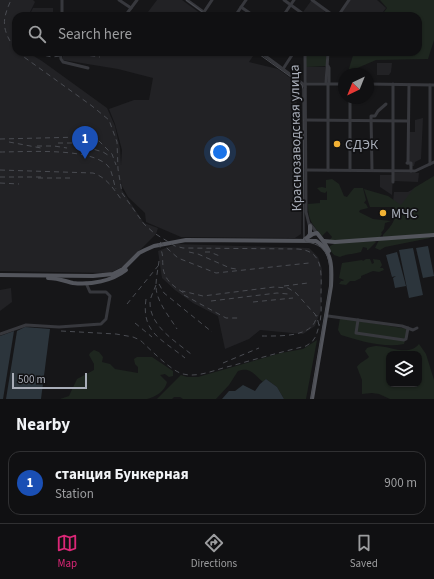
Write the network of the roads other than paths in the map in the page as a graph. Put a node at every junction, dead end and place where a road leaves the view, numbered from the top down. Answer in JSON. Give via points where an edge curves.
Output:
{"nodes":[{"id":1,"x":62,"y":0,"type":"edge"},
{"id":2,"x":120,"y":0,"type":"edge"},
{"id":3,"x":137,"y":0,"type":"edge"},
{"id":4,"x":187,"y":0,"type":"edge"},
{"id":5,"x":195,"y":0,"type":"edge"},
{"id":6,"x":212,"y":0,"type":"edge"},
{"id":7,"x":246,"y":0,"type":"edge"},
{"id":8,"x":284,"y":0,"type":"edge"},
{"id":9,"x":294,"y":0,"type":"edge"},
{"id":10,"x":312,"y":0,"type":"edge"},
{"id":11,"x":349,"y":0,"type":"edge"},
{"id":12,"x":192,"y":4,"type":"junction"},
{"id":13,"x":291,"y":5,"type":"junction"},
{"id":14,"x":242,"y":7,"type":"junction"},
{"id":15,"x":131,"y":8,"type":"junction"},
{"id":16,"x":62,"y":12,"type":"edge"},
{"id":17,"x":128,"y":12,"type":"edge"},
{"id":18,"x":204,"y":12,"type":"joint"},
{"id":19,"x":238,"y":12,"type":"edge"},
{"id":20,"x":249,"y":12,"type":"edge"},
{"id":21,"x":286,"y":12,"type":"edge"},
{"id":22,"x":301,"y":12,"type":"edge"},
{"id":23,"x":328,"y":12,"type":"edge"},
{"id":24,"x":341,"y":12,"type":"edge"},
{"id":25,"x":61,"y":56,"type":"edge"},
{"id":26,"x":265,"y":56,"type":"edge"},
{"id":27,"x":291,"y":56,"type":"edge"},
{"id":28,"x":304,"y":56,"type":"edge"},
{"id":29,"x":328,"y":56,"type":"edge"},
{"id":30,"x":88,"y":68,"type":"dead end"},
{"id":31,"x":282,"y":69,"type":"junction"},
{"id":32,"x":328,"y":83,"type":"junction"},
{"id":33,"x":305,"y":84,"type":"junction"},
{"id":34,"x":338,"y":84,"type":"edge"},
{"id":35,"x":374,"y":84,"type":"edge"},
{"id":36,"x":393,"y":84,"type":"junction"},
{"id":37,"x":409,"y":84,"type":"junction"},
{"id":38,"x":432,"y":85,"type":"edge"},
{"id":39,"x":350,"y":104,"type":"edge"},
{"id":40,"x":386,"y":104,"type":"dead end"},
{"id":41,"x":305,"y":120,"type":"junction"},
{"id":42,"x":328,"y":120,"type":"junction"},
{"id":43,"x":349,"y":120,"type":"junction"},
{"id":44,"x":371,"y":120,"type":"junction"},
{"id":45,"x":393,"y":121,"type":"junction"},
{"id":46,"x":408,"y":121,"type":"junction"},
{"id":47,"x":432,"y":163,"type":"edge"},
{"id":48,"x":306,"y":170,"type":"junction"},
{"id":49,"x":328,"y":170,"type":"junction"},
{"id":50,"x":350,"y":170,"type":"junction"},
{"id":51,"x":372,"y":170,"type":"junction"},
{"id":52,"x":393,"y":171,"type":"junction"},
{"id":53,"x":411,"y":171,"type":"junction"},
{"id":54,"x":393,"y":182,"type":"dead end"},
{"id":55,"x":308,"y":221,"type":"junction"},
{"id":56,"x":310,"y":226,"type":"joint"},
{"id":57,"x":319,"y":235,"type":"junction"},
{"id":58,"x":434,"y":235,"type":"edge"},
{"id":59,"x":310,"y":237,"type":"junction"},
{"id":60,"x":298,"y":241,"type":"junction"},
{"id":61,"x":315,"y":241,"type":"junction"},
{"id":62,"x":335,"y":242,"type":"junction"},
{"id":63,"x":323,"y":243,"type":"junction"},
{"id":64,"x":154,"y":246,"type":"junction"},
{"id":65,"x":327,"y":246,"type":"junction"},
{"id":66,"x":0,"y":276,"type":"edge"},
{"id":67,"x":75,"y":276,"type":"junction"},
{"id":68,"x":93,"y":276,"type":"junction"},
{"id":69,"x":73,"y":283,"type":"junction"},
{"id":70,"x":86,"y":283,"type":"junction"},
{"id":71,"x":93,"y":283,"type":"junction"},
{"id":72,"x":89,"y":288,"type":"junction"},
{"id":73,"x":327,"y":316,"type":"junction"},
{"id":74,"x":358,"y":320,"type":"junction"},
{"id":75,"x":408,"y":328,"type":"junction"},
{"id":76,"x":417,"y":328,"type":"dead end"},
{"id":77,"x":0,"y":334,"type":"edge"},
{"id":78,"x":313,"y":399,"type":"edge"}],
"edges":[{"from":1,"to":16,"type":"street"},
{"from":2,"to":15,"type":"street"},
{"from":3,"to":15,"type":"street"},
{"from":4,"to":12,"type":"street"},
{"from":5,"to":12,"type":"street"},
{"from":6,"to":18,"type":"street"},
{"from":7,"to":14,"type":"street"},
{"from":8,"to":13,"type":"street"},
{"from":9,"to":13,"type":"street"},
{"from":10,"to":23,"type":"street"},
{"from":11,"to":24,"type":"street"},
{"from":12,"to":18,"type":"street"},
{"from":13,"to":21,"type":"street"},
{"from":13,"to":22,"type":"street"},
{"from":14,"to":19,"type":"street"},
{"from":14,"to":20,"type":"street"},
{"from":15,"to":17,"type":"street"},
{"from":25,"to":30,"type":"street","via":[[63,62]]},
{"from":26,"to":31,"type":"street"},
{"from":27,"to":31,"type":"street"},
{"from":28,"to":33,"type":"street","name":"Краснозаводская улица"},
{"from":29,"to":32,"type":"street"},
{"from":31,"to":33,"type":"street"},
{"from":32,"to":33,"type":"street"},
{"from":32,"to":34,"type":"street"},
{"from":32,"to":42,"type":"street"},
{"from":33,"to":41,"type":"street","name":"Краснозаводская улица"},
{"from":35,"to":36,"type":"street"},
{"from":36,"to":37,"type":"street"},
{"from":36,"to":45,"type":"street"},
{"from":37,"to":38,"type":"street"},
{"from":37,"to":46,"type":"street"},
{"from":38,"to":47,"type":"street"},
{"from":39,"to":43,"type":"street"},
{"from":40,"to":44,"type":"street","via":[[375,116],[371,116]]},
{"from":41,"to":42,"type":"street"},
{"from":41,"to":48,"type":"street","name":"Краснозаводская улица"},
{"from":42,"to":43,"type":"street"},
{"from":42,"to":49,"type":"street"},
{"from":43,"to":44,"type":"street"},
{"from":43,"to":50,"type":"street"},
{"from":44,"to":45,"type":"street"},
{"from":44,"to":51,"type":"street"},
{"from":45,"to":46,"type":"street"},
{"from":45,"to":52,"type":"street"},
{"from":46,"to":53,"type":"street","via":[[408,163],[411,163]]},
{"from":47,"to":53,"type":"street"},
{"from":48,"to":49,"type":"street"},
{"from":48,"to":55,"type":"street","name":"Краснозаводская улица"},
{"from":49,"to":50,"type":"street"},
{"from":50,"to":51,"type":"street"},
{"from":51,"to":52,"type":"street"},
{"from":52,"to":53,"type":"street"},
{"from":52,"to":54,"type":"street"},
{"from":55,"to":56,"type":"street","name":"Краснозаводская улица"},
{"from":55,"to":57,"type":"street"},
{"from":56,"to":59,"type":"main road"},
{"from":57,"to":59,"type":"main road","via":[[315,233]]},
{"from":57,"to":61,"type":"main road","via":[[319,240]]},
{"from":57,"to":63,"type":"main road"},
{"from":58,"to":62,"type":"main road"},
{"from":59,"to":60,"type":"main road"},
{"from":59,"to":61,"type":"street"},
{"from":60,"to":61,"type":"main road"},
{"from":60,"to":64,"type":"main road","via":[[186,240]]},
{"from":61,"to":63,"type":"main road"},
{"from":62,"to":63,"type":"main road"},
{"from":62,"to":65,"type":"main road"},
{"from":63,"to":65,"type":"main road"},
{"from":63,"to":73,"type":"main road","via":[[332,270]]},
{"from":64,"to":68,"type":"main road","via":[[141,252],[118,272]]},
{"from":64,"to":71,"type":"main road","via":[[122,273]]},
{"from":65,"to":73,"type":"main road","via":[[334,274]]},
{"from":66,"to":67,"type":"main road"},
{"from":66,"to":69,"type":"main road","via":[[50,278]]},
{"from":67,"to":68,"type":"main road"},
{"from":67,"to":69,"type":"main road"},
{"from":68,"to":71,"type":"main road"},
{"from":69,"to":70,"type":"main road"},
{"from":70,"to":71,"type":"main road"},
{"from":70,"to":72,"type":"street"},
{"from":71,"to":72,"type":"street"},
{"from":72,"to":77,"type":"street","via":[[90,292],[106,292],[110,296],[106,320],[101,324],[60,327],[26,325]]},
{"from":73,"to":74,"type":"street"},
{"from":73,"to":78,"type":"main road"},
{"from":74,"to":75,"type":"street"},
{"from":74,"to":75,"type":"street","via":[[356,333],[405,340]]},
{"from":75,"to":76,"type":"street"}]}
